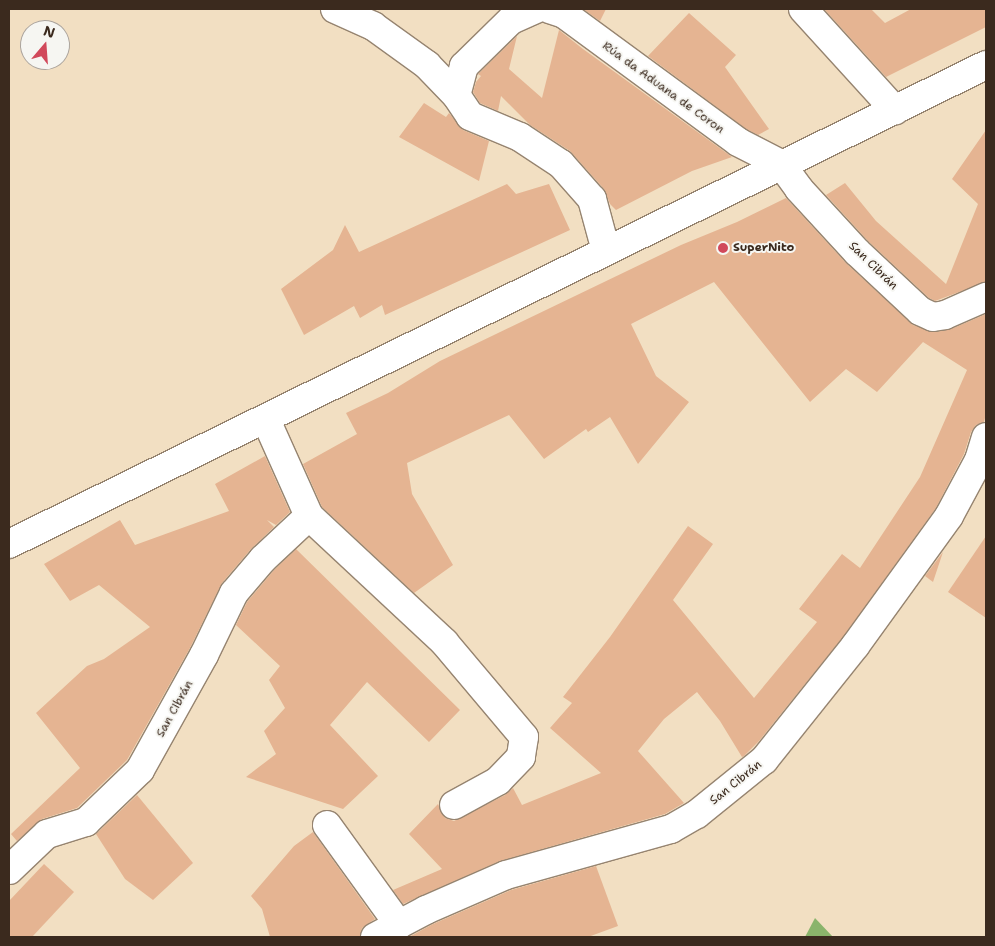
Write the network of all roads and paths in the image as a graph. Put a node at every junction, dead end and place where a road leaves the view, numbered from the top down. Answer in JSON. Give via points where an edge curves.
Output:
{"nodes":[{"id":1,"x":335,"y":9,"type":"edge"},
{"id":2,"x":536,"y":9,"type":"edge"},
{"id":3,"x":549,"y":9,"type":"edge"},
{"id":4,"x":803,"y":9,"type":"edge"},
{"id":5,"x":986,"y":65,"type":"edge"},
{"id":6,"x":456,"y":95,"type":"junction"},
{"id":7,"x":895,"y":110,"type":"junction"},
{"id":8,"x":781,"y":164,"type":"junction"},
{"id":9,"x":606,"y":251,"type":"junction"},
{"id":10,"x":986,"y":297,"type":"edge"},
{"id":11,"x":266,"y":420,"type":"junction"},
{"id":12,"x":986,"y":437,"type":"edge"},
{"id":13,"x":310,"y":516,"type":"junction"},
{"id":14,"x":9,"y":544,"type":"edge"},
{"id":15,"x":454,"y":805,"type":"dead end"},
{"id":16,"x":327,"y":825,"type":"dead end"},
{"id":17,"x":9,"y":870,"type":"edge"},
{"id":18,"x":399,"y":924,"type":"junction"},
{"id":19,"x":376,"y":937,"type":"edge"}],
"edges":[{"from":1,"to":6,"type":"street","via":[[373,26],[427,65]]},
{"from":2,"to":6,"type":"street","via":[[511,20],[464,66]]},
{"from":3,"to":8,"type":"street","name":"Rúa da Aduana de Coron","via":[[564,14],[738,142]]},
{"from":4,"to":7,"type":"street"},
{"from":5,"to":7,"type":"street"},
{"from":6,"to":9,"type":"street","via":[[470,116],[520,136],[561,164],[592,200]]},
{"from":7,"to":8,"type":"street"},
{"from":8,"to":9,"type":"street"},
{"from":8,"to":10,"type":"street","name":"San Cibrán","via":[[799,190],[857,252],[920,310],[933,317],[945,315]]},
{"from":9,"to":11,"type":"street"},
{"from":11,"to":13,"type":"street"},
{"from":11,"to":14,"type":"street"},
{"from":12,"to":18,"type":"street","name":"San Cibrán","via":[[979,460],[949,516],[855,646],[764,760],[697,814],[671,829],[506,875]]},
{"from":13,"to":15,"type":"street","via":[[444,642],[524,737],[521,757],[498,782]]},
{"from":13,"to":17,"type":"street","name":"San Cibrán","via":[[263,559],[234,593],[204,655],[140,770],[86,822],[47,834]]},
{"from":16,"to":18,"type":"street"},
{"from":18,"to":19,"type":"street","name":"San Cibrán"}]}
